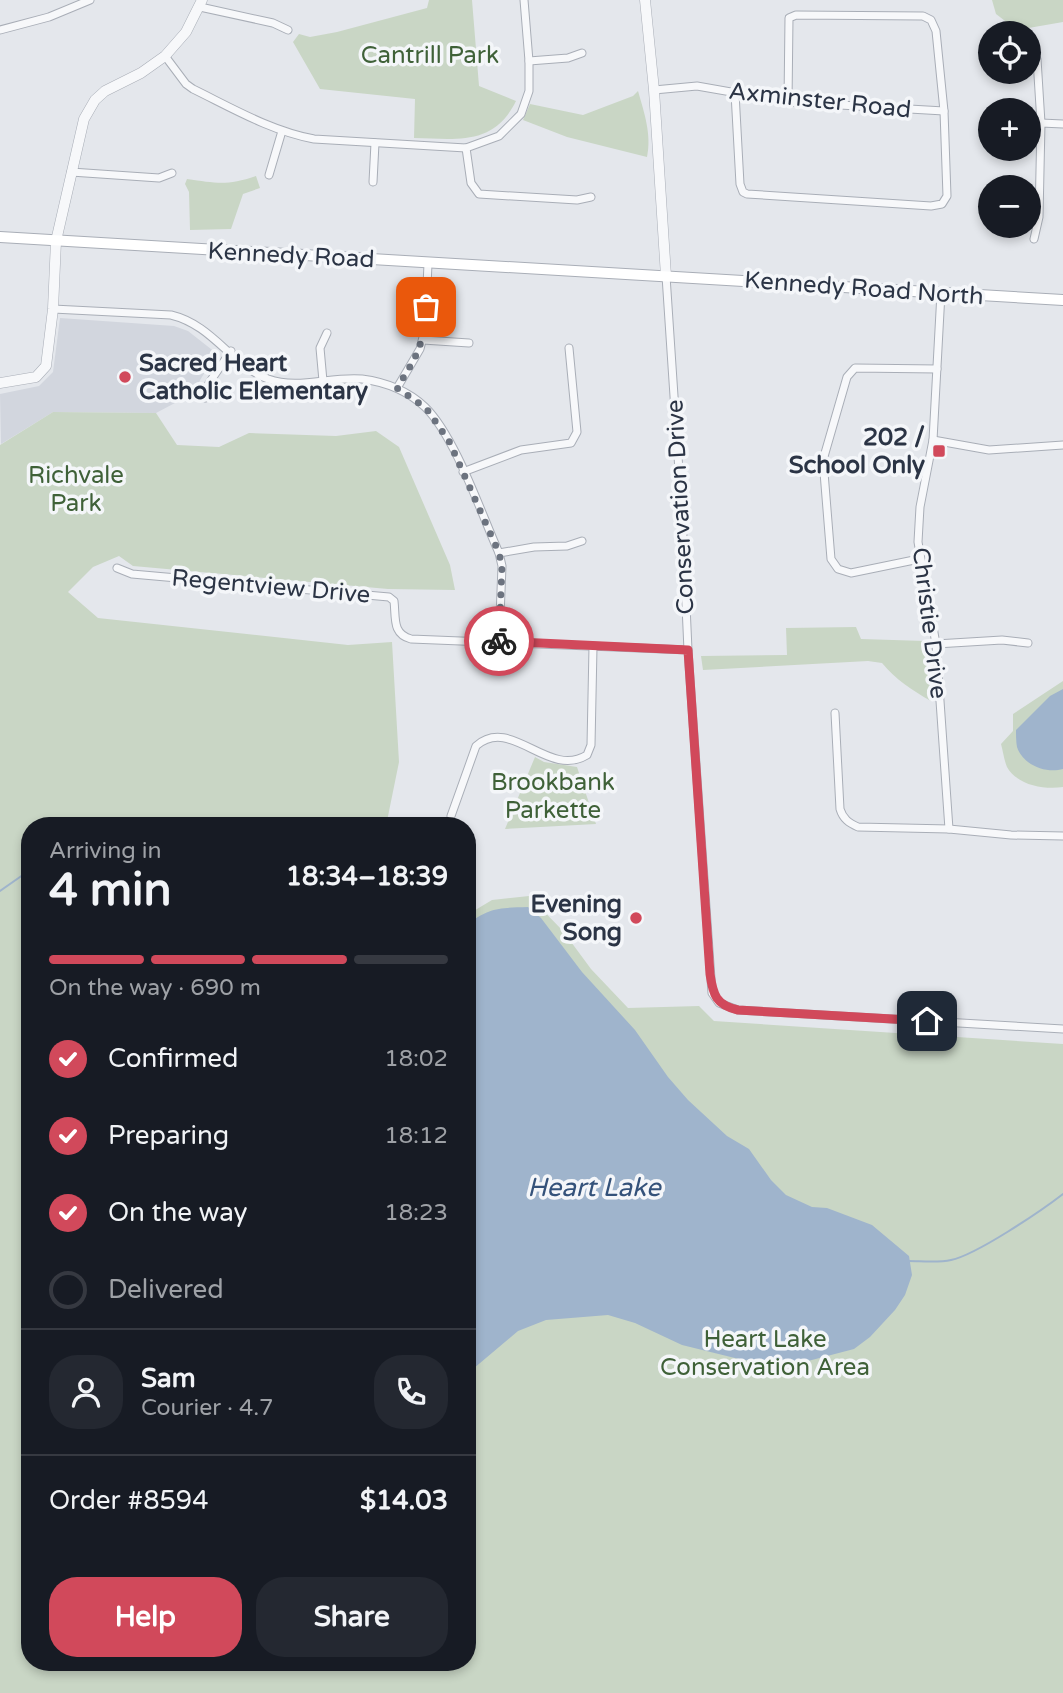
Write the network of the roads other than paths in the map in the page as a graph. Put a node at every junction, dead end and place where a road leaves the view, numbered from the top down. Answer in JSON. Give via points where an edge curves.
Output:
{"nodes":[{"id":1,"x":90,"y":0,"type":"edge"},
{"id":2,"x":524,"y":0,"type":"edge"},
{"id":3,"x":645,"y":0,"type":"edge"},
{"id":4,"x":201,"y":3,"type":"edge"},
{"id":5,"x":0,"y":30,"type":"edge"},
{"id":6,"x":288,"y":30,"type":"dead end"},
{"id":7,"x":582,"y":53,"type":"dead end"},
{"id":8,"x":165,"y":56,"type":"junction"},
{"id":9,"x":529,"y":61,"type":"junction"},
{"id":10,"x":654,"y":90,"type":"junction"},
{"id":11,"x":735,"y":93,"type":"junction"},
{"id":12,"x":788,"y":102,"type":"junction"},
{"id":13,"x":944,"y":111,"type":"junction"},
{"id":14,"x":1041,"y":123,"type":"edge"},
{"id":15,"x":1063,"y":124,"type":"edge"},
{"id":16,"x":282,"y":131,"type":"junction"},
{"id":17,"x":375,"y":143,"type":"junction"},
{"id":18,"x":466,"y":148,"type":"junction"},
{"id":19,"x":1040,"y":161,"type":"edge"},
{"id":20,"x":71,"y":172,"type":"junction"},
{"id":21,"x":172,"y":173,"type":"dead end"},
{"id":22,"x":269,"y":174,"type":"dead end"},
{"id":23,"x":373,"y":182,"type":"dead end"},
{"id":24,"x":591,"y":197,"type":"dead end"},
{"id":25,"x":0,"y":237,"type":"edge"},
{"id":26,"x":1034,"y":239,"type":"dead end"},
{"id":27,"x":56,"y":241,"type":"junction"},
{"id":28,"x":428,"y":264,"type":"junction"},
{"id":29,"x":666,"y":276,"type":"junction"},
{"id":30,"x":941,"y":293,"type":"junction"},
{"id":31,"x":1063,"y":300,"type":"edge"},
{"id":32,"x":53,"y":309,"type":"junction"},
{"id":33,"x":327,"y":332,"type":"dead end"},
{"id":34,"x":423,"y":340,"type":"junction"},
{"id":35,"x":469,"y":343,"type":"dead end"},
{"id":36,"x":569,"y":348,"type":"dead end"},
{"id":37,"x":230,"y":351,"type":"junction"},
{"id":38,"x":937,"y":369,"type":"junction"},
{"id":39,"x":323,"y":381,"type":"junction"},
{"id":40,"x":0,"y":383,"type":"edge"},
{"id":41,"x":397,"y":388,"type":"junction"},
{"id":42,"x":205,"y":398,"type":"dead end"},
{"id":43,"x":933,"y":440,"type":"junction"},
{"id":44,"x":1063,"y":445,"type":"edge"},
{"id":45,"x":463,"y":472,"type":"junction"},
{"id":46,"x":582,"y":541,"type":"dead end"},
{"id":47,"x":499,"y":553,"type":"junction"},
{"id":48,"x":919,"y":559,"type":"junction"},
{"id":49,"x":117,"y":568,"type":"dead end"},
{"id":50,"x":499,"y":642,"type":"junction"},
{"id":51,"x":1028,"y":643,"type":"dead end"},
{"id":52,"x":936,"y":644,"type":"junction"},
{"id":53,"x":593,"y":647,"type":"junction"},
{"id":54,"x":688,"y":650,"type":"junction"},
{"id":55,"x":835,"y":713,"type":"dead end"},
{"id":56,"x":451,"y":816,"type":"dead end"},
{"id":57,"x":949,"y":829,"type":"junction"},
{"id":58,"x":1063,"y":836,"type":"edge"},
{"id":59,"x":1063,"y":1028,"type":"edge"}],
"edges":[{"from":1,"to":5,"type":"street"},
{"from":2,"to":9,"type":"street"},
{"from":3,"to":10,"type":"street","name":"Conservation Drive"},
{"from":4,"to":6,"type":"street"},
{"from":4,"to":8,"type":"street","via":[[186,32]]},
{"from":7,"to":9,"type":"street"},
{"from":8,"to":16,"type":"street","via":[[193,89]]},
{"from":8,"to":20,"type":"street","via":[[95,100],[80,130]]},
{"from":9,"to":18,"type":"street","via":[[529,92],[515,121],[499,136]]},
{"from":10,"to":11,"type":"street","name":"Axminster Road","via":[[697,86]]},
{"from":10,"to":29,"type":"street","name":"Conservation Drive"},
{"from":11,"to":12,"type":"street","name":"Axminster Road"},
{"from":11,"to":13,"type":"street","via":[[740,184],[747,194],[942,204],[947,196]]},
{"from":12,"to":13,"type":"street","name":"Axminster Road"},
{"from":12,"to":13,"type":"street","via":[[789,18],[923,16],[936,31]]},
{"from":14,"to":15,"type":"street"},
{"from":16,"to":17,"type":"street","via":[[314,139]]},
{"from":16,"to":22,"type":"street"},
{"from":17,"to":18,"type":"street"},
{"from":17,"to":23,"type":"street"},
{"from":18,"to":24,"type":"street","via":[[471,183],[479,194]]},
{"from":19,"to":26,"type":"street"},
{"from":20,"to":21,"type":"street","via":[[159,178]]},
{"from":20,"to":27,"type":"street"},
{"from":25,"to":27,"type":"main road","name":"Kennedy Road"},
{"from":27,"to":28,"type":"main road","name":"Kennedy Road"},
{"from":27,"to":32,"type":"street"},
{"from":28,"to":29,"type":"main road","name":"Kennedy Road"},
{"from":28,"to":34,"type":"street"},
{"from":29,"to":30,"type":"main road","name":"Kennedy Road North"},
{"from":29,"to":54,"type":"street","name":"Conservation Drive"},
{"from":30,"to":31,"type":"main road","name":"Kennedy Road North"},
{"from":30,"to":38,"type":"street","name":"Christie Drive"},
{"from":32,"to":37,"type":"street","via":[[171,315],[196,324]]},
{"from":32,"to":40,"type":"street","via":[[46,366],[36,377]]},
{"from":33,"to":39,"type":"street","via":[[320,348]]},
{"from":34,"to":35,"type":"street"},
{"from":34,"to":41,"type":"street"},
{"from":36,"to":45,"type":"street","via":[[577,432],[571,443],[521,450]]},
{"from":37,"to":39,"type":"street","via":[[270,379],[291,384]]},
{"from":37,"to":42,"type":"street","via":[[209,383]]},
{"from":38,"to":43,"type":"street","name":"Christie Drive"},
{"from":38,"to":48,"type":"street","via":[[855,368],[847,377],[823,460],[831,559],[838,569],[851,573]]},
{"from":39,"to":41,"type":"street","via":[[362,379]]},
{"from":41,"to":45,"type":"street","via":[[434,417]]},
{"from":43,"to":44,"type":"street","via":[[989,450]]},
{"from":43,"to":48,"type":"street","name":"Christie Drive","via":[[920,507]]},
{"from":45,"to":47,"type":"street"},
{"from":46,"to":47,"type":"street"},
{"from":47,"to":50,"type":"street"},
{"from":48,"to":52,"type":"street","name":"Christie Drive"},
{"from":49,"to":50,"type":"street","name":"Regentview Drive","via":[[132,574],[389,597],[402,636]]},
{"from":50,"to":53,"type":"street","name":"Regentview Drive"},
{"from":51,"to":52,"type":"street"},
{"from":52,"to":57,"type":"street","name":"Christie Drive"},
{"from":53,"to":54,"type":"street","name":"Regentview Drive"},
{"from":53,"to":56,"type":"street","via":[[587,755],[565,760],[538,754],[502,737],[485,739],[476,746]]},
{"from":54,"to":59,"type":"street","name":"Conservation Drive","via":[[710,974],[712,993],[719,1003],[738,1010]]},
{"from":55,"to":57,"type":"street","via":[[843,816],[858,827]]},
{"from":57,"to":58,"type":"street"}]}
